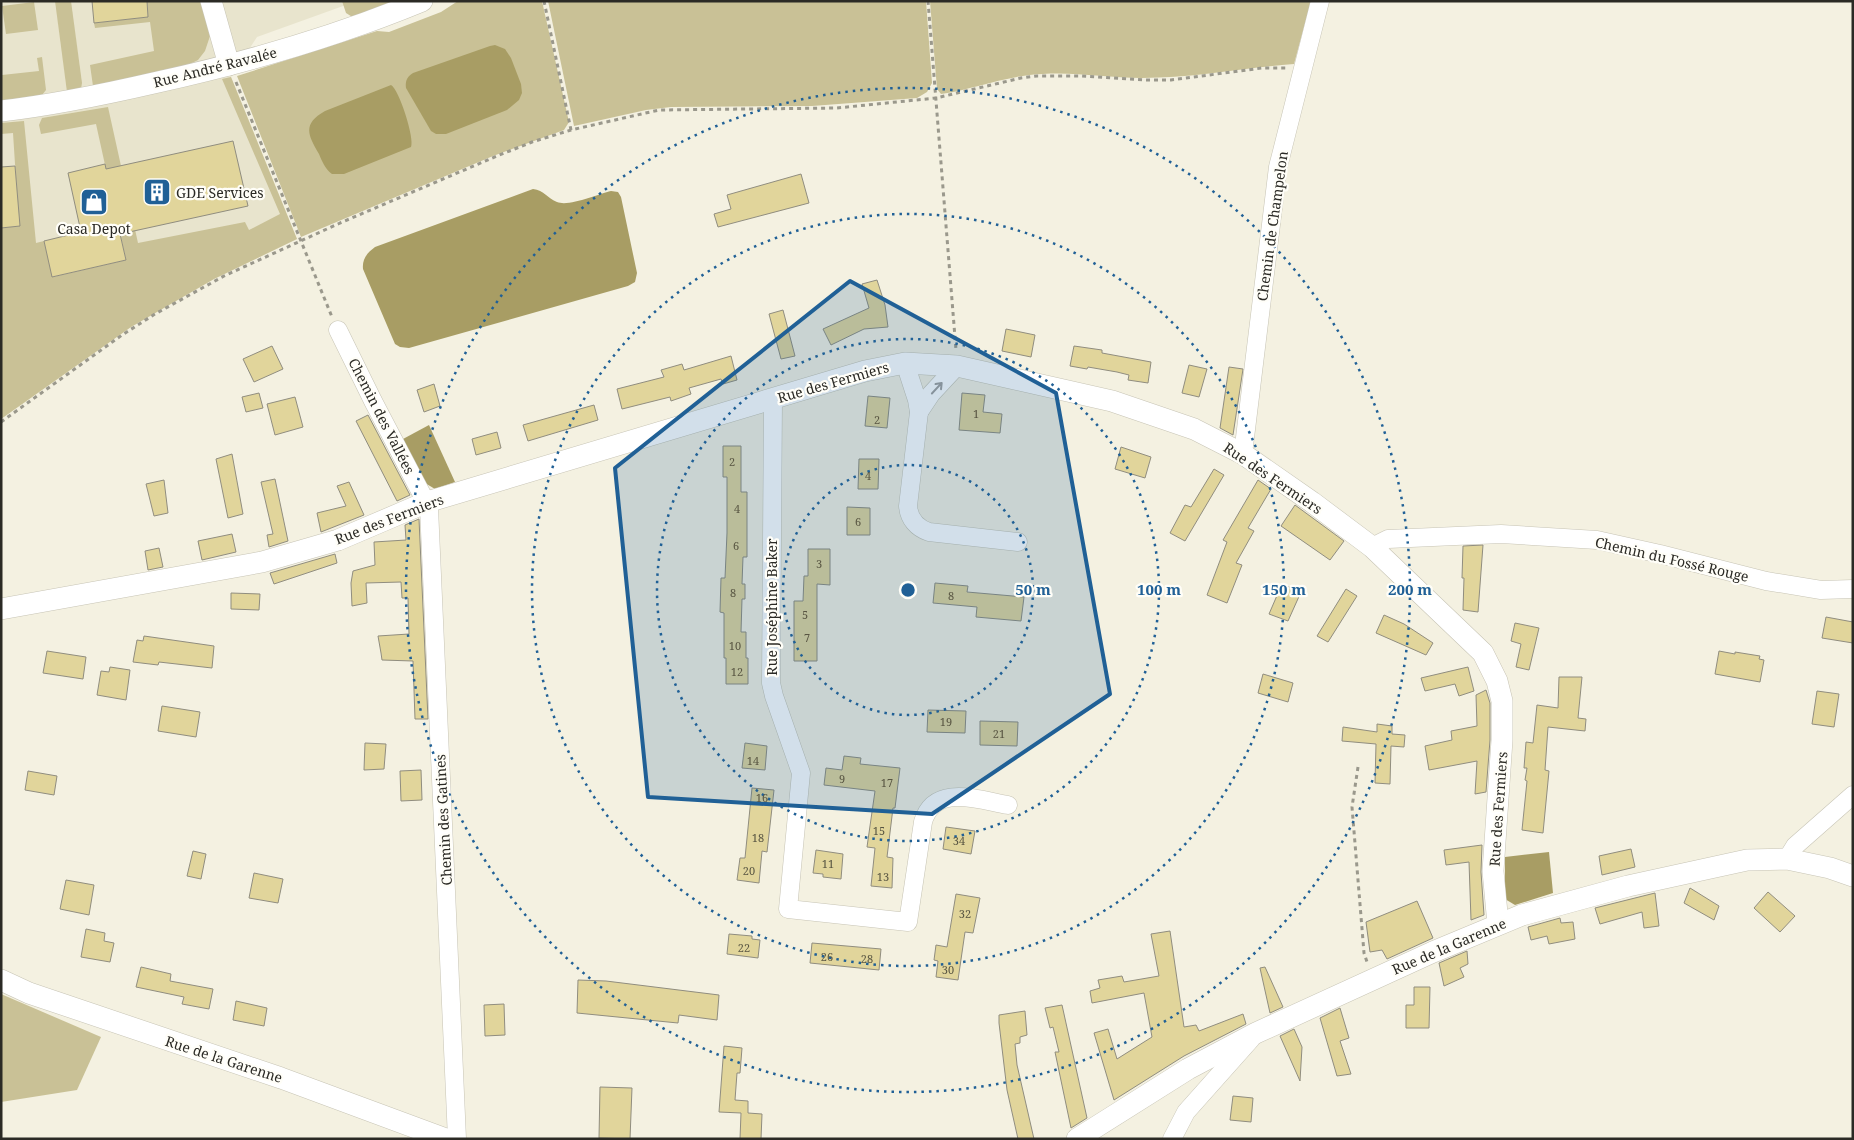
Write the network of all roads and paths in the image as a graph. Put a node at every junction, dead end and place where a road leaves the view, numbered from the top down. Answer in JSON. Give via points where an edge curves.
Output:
{"nodes":[{"id":1,"x":211,"y":1,"type":"edge"},
{"id":2,"x":422,"y":1,"type":"edge"},
{"id":3,"x":544,"y":1,"type":"edge"},
{"id":4,"x":928,"y":1,"type":"edge"},
{"id":5,"x":1320,"y":1,"type":"edge"},
{"id":6,"x":229,"y":65,"type":"junction"},
{"id":7,"x":1302,"y":69,"type":"junction"},
{"id":8,"x":936,"y":98,"type":"junction"},
{"id":9,"x":1,"y":111,"type":"edge"},
{"id":10,"x":572,"y":130,"type":"junction"},
{"id":11,"x":300,"y":240,"type":"junction"},
{"id":12,"x":338,"y":330,"type":"joint"},
{"id":13,"x":905,"y":363,"type":"junction"},
{"id":14,"x":957,"y":366,"type":"junction"},
{"id":15,"x":773,"y":399,"type":"junction"},
{"id":16,"x":919,"y":412,"type":"junction"},
{"id":17,"x":1,"y":422,"type":"edge"},
{"id":18,"x":1243,"y":454,"type":"junction"},
{"id":19,"x":427,"y":502,"type":"junction"},
{"id":20,"x":1018,"y":542,"type":"dead end"},
{"id":21,"x":1372,"y":547,"type":"junction"},
{"id":22,"x":1853,"y":589,"type":"edge"},
{"id":23,"x":1,"y":609,"type":"edge"},
{"id":24,"x":1358,"y":768,"type":"dead end"},
{"id":25,"x":1853,"y":795,"type":"edge"},
{"id":26,"x":1008,"y":805,"type":"dead end"},
{"id":27,"x":1787,"y":859,"type":"junction"},
{"id":28,"x":1853,"y":876,"type":"edge"},
{"id":29,"x":1498,"y":924,"type":"junction"},
{"id":30,"x":1,"y":980,"type":"edge"},
{"id":31,"x":1372,"y":980,"type":"junction"},
{"id":32,"x":1256,"y":1033,"type":"junction"},
{"id":33,"x":446,"y":1139,"type":"edge"},
{"id":34,"x":458,"y":1139,"type":"edge"},
{"id":35,"x":1077,"y":1139,"type":"edge"},
{"id":36,"x":1172,"y":1139,"type":"edge"}],
"edges":[{"from":1,"to":6,"type":"street"},
{"from":2,"to":6,"type":"street","name":"Rue André Ravalée","via":[[332,34]]},
{"from":3,"to":10,"type":"path"},
{"from":4,"to":8,"type":"path"},
{"from":5,"to":7,"type":"street","name":"Chemin de Champelon"},
{"from":6,"to":9,"type":"street","name":"Rue André Ravalée","via":[[89,98]]},
{"from":6,"to":11,"type":"path"},
{"from":7,"to":8,"type":"path","via":[[1262,68],[1171,80],[1037,76]]},
{"from":7,"to":18,"type":"street","name":"Chemin de Champelon","via":[[1278,167]]},
{"from":8,"to":10,"type":"path","via":[[837,108],[659,110]]},
{"from":8,"to":14,"type":"path"},
{"from":10,"to":11,"type":"path","via":[[497,156]]},
{"from":11,"to":12,"type":"path"},
{"from":11,"to":17,"type":"path","via":[[224,276],[156,314]]},
{"from":12,"to":19,"type":"street","name":"Chemin des Vallées"},
{"from":13,"to":14,"type":"street","name":"Rue des Fermiers"},
{"from":13,"to":15,"type":"street","name":"Rue des Fermiers","via":[[865,371]]},
{"from":13,"to":16,"type":"street"},
{"from":16,"to":14,"type":"street","one_way":true},
{"from":14,"to":18,"type":"street","name":"Rue des Fermiers","via":[[1112,401],[1194,429]]},
{"from":15,"to":19,"type":"street","name":"Rue des Fermiers"},
{"from":15,"to":26,"type":"street","name":"Rue Joséphine Baker","via":[[771,682],[801,773],[788,909],[908,922],[923,822],[930,808],[949,796]]},
{"from":16,"to":20,"type":"street","via":[[908,506],[912,520],[929,532]]},
{"from":18,"to":21,"type":"street","name":"Rue des Fermiers"},
{"from":19,"to":23,"type":"street","name":"Rue des Fermiers","via":[[338,540],[262,562]]},
{"from":19,"to":34,"type":"street","name":"Chemin des Gatines"},
{"from":21,"to":22,"type":"street","name":"Chemin du Fossé Rouge","via":[[1388,539],[1501,534],[1597,540],[1766,581],[1821,590]]},
{"from":21,"to":29,"type":"street","name":"Rue des Fermiers","via":[[1483,654],[1497,681],[1502,701],[1493,871]]},
{"from":24,"to":31,"type":"path","via":[[1352,807],[1364,953]]},
{"from":25,"to":27,"type":"street","via":[[1795,846]]},
{"from":27,"to":28,"type":"street","name":"Rue de la Garenne"},
{"from":27,"to":29,"type":"street","name":"Rue de la Garenne","via":[[1747,860],[1628,886]]},
{"from":29,"to":31,"type":"street","name":"Rue de la Garenne"},
{"from":30,"to":33,"type":"street","name":"Rue de la Garenne","via":[[46,999],[281,1078]]},
{"from":31,"to":32,"type":"street","name":"Rue de la Garenne"},
{"from":32,"to":35,"type":"street","name":"Rue de la Garenne","via":[[1188,1069]]},
{"from":32,"to":36,"type":"street","via":[[1186,1112]]}]}
